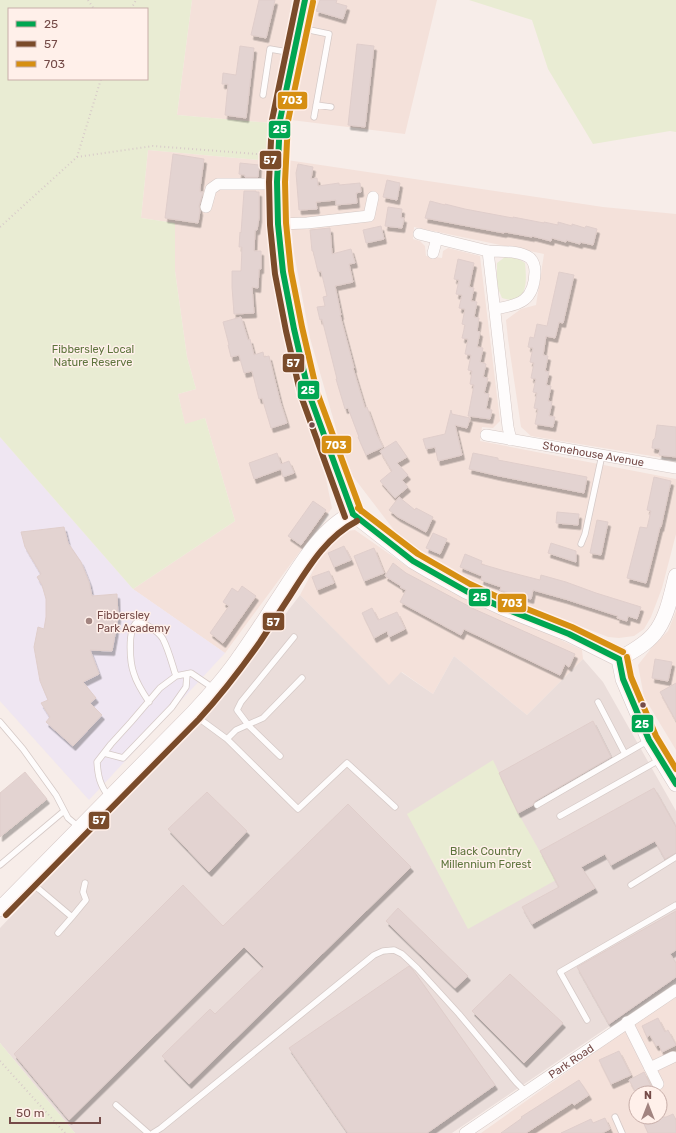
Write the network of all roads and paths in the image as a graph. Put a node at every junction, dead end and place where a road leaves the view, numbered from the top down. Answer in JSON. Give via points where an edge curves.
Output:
{"nodes":[{"id":1,"x":304,"y":0,"type":"edge"},
{"id":2,"x":298,"y":27,"type":"junction"},
{"id":3,"x":293,"y":53,"type":"junction"},
{"id":4,"x":101,"y":80,"type":"edge"},
{"id":5,"x":263,"y":95,"type":"dead end"},
{"id":6,"x":316,"y":105,"type":"junction"},
{"id":7,"x":331,"y":107,"type":"dead end"},
{"id":8,"x":314,"y":117,"type":"dead end"},
{"id":9,"x":77,"y":157,"type":"dead end"},
{"id":10,"x":270,"y":161,"type":"dead end"},
{"id":11,"x":277,"y":183,"type":"junction"},
{"id":12,"x":373,"y":197,"type":"dead end"},
{"id":13,"x":206,"y":207,"type":"dead end"},
{"id":14,"x":278,"y":224,"type":"junction"},
{"id":15,"x":0,"y":227,"type":"edge"},
{"id":16,"x":419,"y":234,"type":"dead end"},
{"id":17,"x":437,"y":238,"type":"junction"},
{"id":18,"x":488,"y":251,"type":"junction"},
{"id":19,"x":433,"y":253,"type":"dead end"},
{"id":20,"x":495,"y":309,"type":"junction"},
{"id":21,"x":486,"y":435,"type":"dead end"},
{"id":22,"x":511,"y":440,"type":"junction"},
{"id":23,"x":602,"y":456,"type":"junction"},
{"id":24,"x":676,"y":468,"type":"edge"},
{"id":25,"x":353,"y":514,"type":"junction"},
{"id":26,"x":581,"y":544,"type":"dead end"},
{"id":27,"x":676,"y":576,"type":"edge"},
{"id":28,"x":294,"y":637,"type":"dead end"},
{"id":29,"x":619,"y":659,"type":"junction"},
{"id":30,"x":187,"y":674,"type":"junction"},
{"id":31,"x":176,"y":676,"type":"junction"},
{"id":32,"x":302,"y":678,"type":"dead end"},
{"id":33,"x":214,"y":690,"type":"junction"},
{"id":34,"x":149,"y":702,"type":"junction"},
{"id":35,"x":598,"y":702,"type":"dead end"},
{"id":36,"x":193,"y":713,"type":"junction"},
{"id":37,"x":0,"y":722,"type":"edge"},
{"id":38,"x":249,"y":726,"type":"junction"},
{"id":39,"x":227,"y":739,"type":"junction"},
{"id":40,"x":649,"y":740,"type":"junction"},
{"id":41,"x":104,"y":752,"type":"junction"},
{"id":42,"x":625,"y":754,"type":"junction"},
{"id":43,"x":280,"y":756,"type":"dead end"},
{"id":44,"x":661,"y":759,"type":"junction"},
{"id":45,"x":676,"y":784,"type":"edge"},
{"id":46,"x":110,"y":797,"type":"junction"},
{"id":47,"x":538,"y":805,"type":"dead end"},
{"id":48,"x":395,"y":807,"type":"dead end"},
{"id":49,"x":64,"y":811,"type":"junction"},
{"id":50,"x":560,"y":816,"type":"dead end"},
{"id":51,"x":80,"y":828,"type":"junction"},
{"id":52,"x":676,"y":857,"type":"edge"},
{"id":53,"x":0,"y":865,"type":"edge"},
{"id":54,"x":28,"y":881,"type":"junction"},
{"id":55,"x":85,"y":883,"type":"dead end"},
{"id":56,"x":631,"y":885,"type":"dead end"},
{"id":57,"x":676,"y":905,"type":"edge"},
{"id":58,"x":0,"y":909,"type":"edge"},
{"id":59,"x":72,"y":917,"type":"junction"},
{"id":60,"x":58,"y":933,"type":"dead end"},
{"id":61,"x":676,"y":990,"type":"edge"},
{"id":62,"x":588,"y":1020,"type":"dead end"},
{"id":63,"x":627,"y":1022,"type":"junction"},
{"id":64,"x":673,"y":1057,"type":"dead end"},
{"id":65,"x":0,"y":1061,"type":"edge"},
{"id":66,"x":650,"y":1068,"type":"junction"},
{"id":67,"x":658,"y":1084,"type":"dead end"},
{"id":68,"x":526,"y":1092,"type":"junction"},
{"id":69,"x":116,"y":1105,"type":"dead end"},
{"id":70,"x":615,"y":1117,"type":"dead end"},
{"id":71,"x":65,"y":1133,"type":"edge"},
{"id":72,"x":148,"y":1133,"type":"edge"},
{"id":73,"x":153,"y":1133,"type":"edge"},
{"id":74,"x":465,"y":1133,"type":"edge"},
{"id":75,"x":622,"y":1133,"type":"edge"}],
"edges":[{"from":1,"to":2,"type":"main road"},
{"from":2,"to":3,"type":"main road"},
{"from":2,"to":6,"type":"lane","via":[[329,34]]},
{"from":3,"to":5,"type":"lane","via":[[270,49]]},
{"from":3,"to":11,"type":"main road","via":[[280,120]]},
{"from":4,"to":15,"type":"path","via":[[77,157]]},
{"from":6,"to":7,"type":"lane"},
{"from":6,"to":8,"type":"lane"},
{"from":9,"to":10,"type":"path","via":[[153,146],[257,154]]},
{"from":11,"to":13,"type":"street","via":[[218,184],[211,189]]},
{"from":11,"to":14,"type":"main road"},
{"from":12,"to":14,"type":"street","via":[[369,216]]},
{"from":14,"to":25,"type":"main road","via":[[283,272],[309,394]]},
{"from":16,"to":17,"type":"street"},
{"from":17,"to":18,"type":"street"},
{"from":17,"to":19,"type":"street"},
{"from":18,"to":20,"type":"street"},
{"from":18,"to":20,"type":"street","via":[[523,255],[531,259],[535,270],[533,286],[526,299]]},
{"from":20,"to":22,"type":"street"},
{"from":21,"to":22,"type":"street","name":"Stonehouse Avenue"},
{"from":22,"to":23,"type":"street","name":"Stonehouse Avenue"},
{"from":23,"to":24,"type":"street","name":"Stonehouse Avenue"},
{"from":23,"to":26,"type":"lane"},
{"from":25,"to":29,"type":"main road","via":[[413,561],[466,591],[569,634]]},
{"from":25,"to":33,"type":"main road","via":[[338,522],[319,542],[241,656]]},
{"from":27,"to":29,"type":"main road","via":[[666,611],[655,634],[639,648]]},
{"from":28,"to":38,"type":"lane","via":[[241,702],[237,710]]},
{"from":29,"to":40,"type":"main road","via":[[623,679]]},
{"from":30,"to":31,"type":"lane"},
{"from":30,"to":33,"type":"lane","via":[[191,673]]},
{"from":30,"to":41,"type":"lane","via":[[186,687],[172,707],[123,758]]},
{"from":31,"to":34,"type":"lane","via":[[160,688]]},
{"from":31,"to":34,"type":"lane","via":[[163,638],[141,622],[134,624],[130,656],[134,674]]},
{"from":32,"to":38,"type":"lane","via":[[264,718]]},
{"from":33,"to":36,"type":"main road"},
{"from":34,"to":41,"type":"lane"},
{"from":35,"to":42,"type":"lane"},
{"from":36,"to":39,"type":"lane"},
{"from":36,"to":46,"type":"main road"},
{"from":37,"to":49,"type":"lane","via":[[23,749],[56,795]]},
{"from":38,"to":39,"type":"lane","via":[[236,730]]},
{"from":38,"to":43,"type":"lane"},
{"from":39,"to":48,"type":"lane","via":[[298,809],[347,763]]},
{"from":40,"to":42,"type":"lane"},
{"from":40,"to":44,"type":"main road"},
{"from":41,"to":46,"type":"lane","via":[[97,762],[99,778]]},
{"from":42,"to":47,"type":"lane"},
{"from":44,"to":45,"type":"main road"},
{"from":44,"to":50,"type":"lane"},
{"from":46,"to":51,"type":"main road"},
{"from":49,"to":51,"type":"lane"},
{"from":49,"to":53,"type":"lane"},
{"from":51,"to":54,"type":"main road"},
{"from":52,"to":56,"type":"lane"},
{"from":54,"to":58,"type":"main road"},
{"from":54,"to":59,"type":"lane"},
{"from":55,"to":59,"type":"lane","via":[[83,892],[86,900]]},
{"from":57,"to":62,"type":"lane","via":[[560,972]]},
{"from":59,"to":60,"type":"lane"},
{"from":61,"to":63,"type":"street","name":"Park Road"},
{"from":63,"to":66,"type":"street"},
{"from":63,"to":68,"type":"street","name":"Park Road"},
{"from":64,"to":66,"type":"street"},
{"from":65,"to":71,"type":"path"},
{"from":66,"to":67,"type":"street"},
{"from":68,"to":73,"type":"lane","via":[[412,963],[394,950],[383,950]]},
{"from":68,"to":74,"type":"street","name":"Park Road"},
{"from":69,"to":72,"type":"lane"},
{"from":70,"to":75,"type":"lane"}]}
